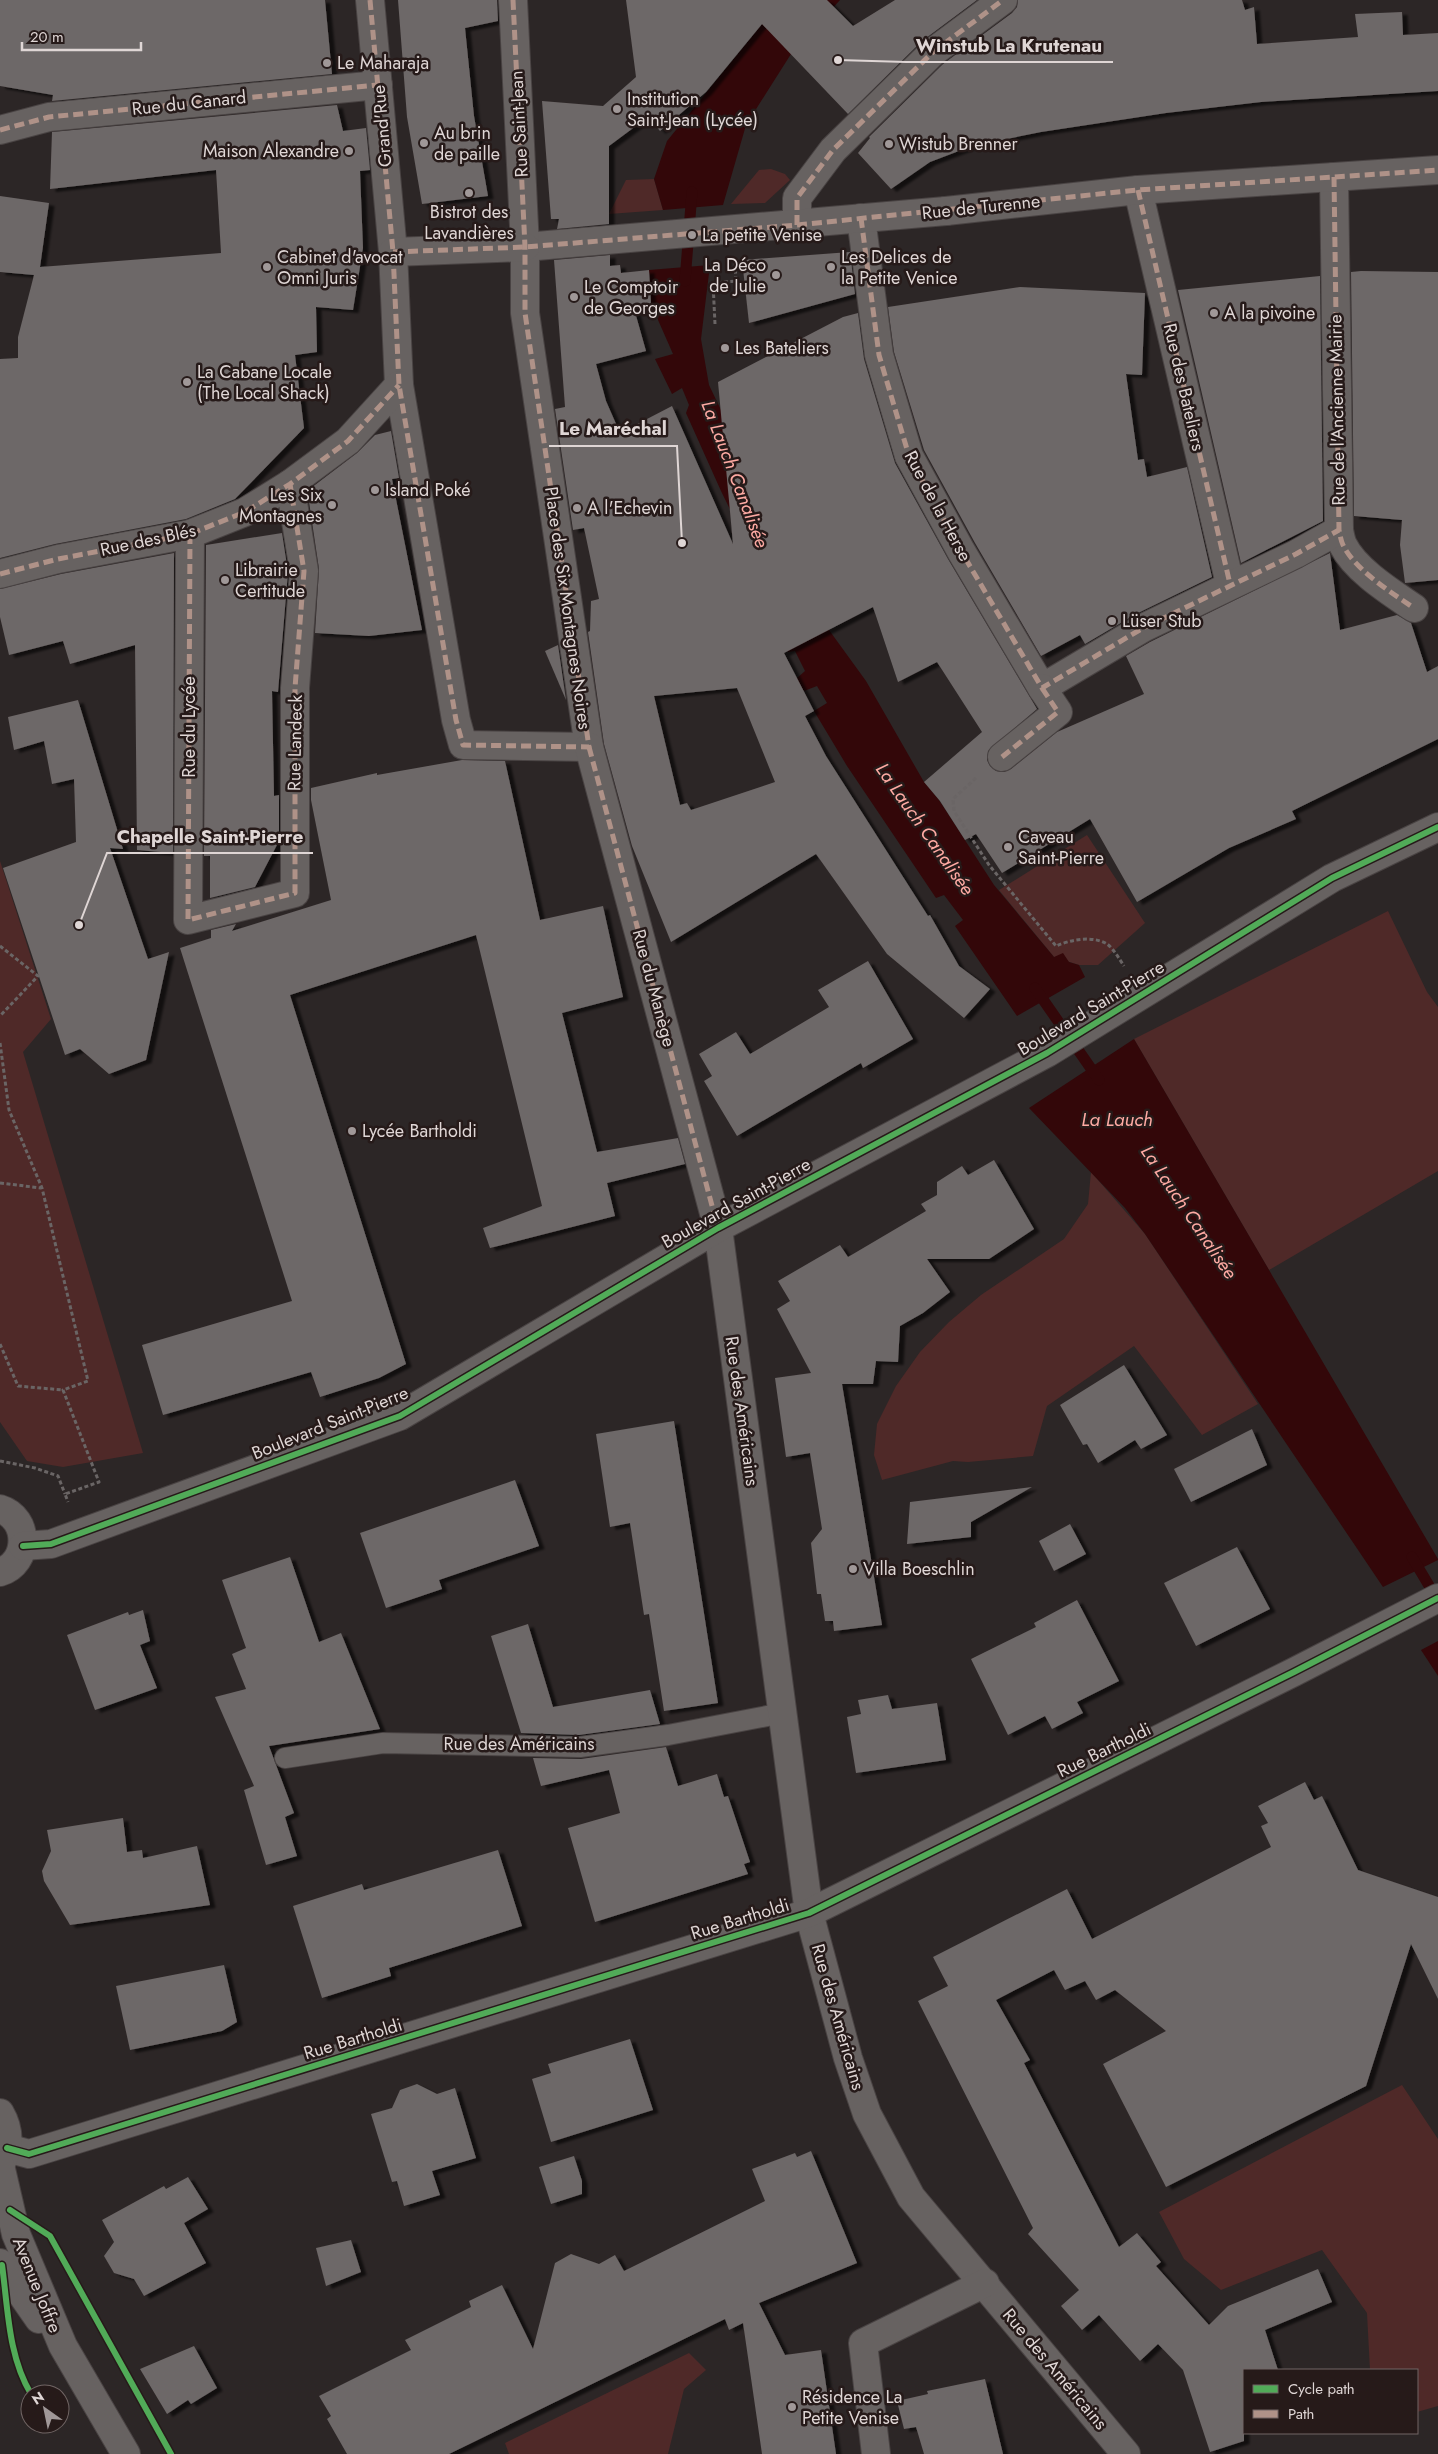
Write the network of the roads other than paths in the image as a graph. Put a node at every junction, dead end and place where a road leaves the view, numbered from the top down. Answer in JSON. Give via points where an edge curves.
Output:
{"nodes":[{"id":1,"x":370,"y":0,"type":"edge"},
{"id":2,"x":513,"y":0,"type":"edge"},
{"id":3,"x":1003,"y":0,"type":"edge"},
{"id":4,"x":378,"y":84,"type":"junction"},
{"id":5,"x":0,"y":130,"type":"edge"},
{"id":6,"x":1438,"y":170,"type":"edge"},
{"id":7,"x":1334,"y":178,"type":"junction"},
{"id":8,"x":1138,"y":190,"type":"junction"},
{"id":9,"x":861,"y":218,"type":"junction"},
{"id":10,"x":798,"y":225,"type":"junction"},
{"id":11,"x":525,"y":247,"type":"junction"},
{"id":12,"x":393,"y":252,"type":"junction"},
{"id":13,"x":399,"y":385,"type":"junction"},
{"id":14,"x":290,"y":484,"type":"junction"},
{"id":15,"x":1339,"y":530,"type":"junction"},
{"id":16,"x":190,"y":534,"type":"junction"},
{"id":17,"x":0,"y":574,"type":"edge"},
{"id":18,"x":1230,"y":584,"type":"junction"},
{"id":19,"x":1414,"y":608,"type":"dead end"},
{"id":20,"x":1042,"y":688,"type":"junction"},
{"id":21,"x":589,"y":747,"type":"junction"},
{"id":22,"x":1002,"y":757,"type":"dead end"},
{"id":23,"x":1438,"y":827,"type":"edge"},
{"id":24,"x":188,"y":920,"type":"joint"},
{"id":25,"x":718,"y":1228,"type":"junction"},
{"id":26,"x":0,"y":1510,"type":"edge"},
{"id":27,"x":23,"y":1546,"type":"junction"},
{"id":28,"x":0,"y":1572,"type":"edge"},
{"id":29,"x":1438,"y":1598,"type":"edge"},
{"id":30,"x":782,"y":1714,"type":"junction"},
{"id":31,"x":285,"y":1758,"type":"dead end"},
{"id":32,"x":809,"y":1913,"type":"junction"},
{"id":33,"x":0,"y":2113,"type":"edge"},
{"id":34,"x":2,"y":2159,"type":"edge"},
{"id":35,"x":0,"y":2263,"type":"edge"},
{"id":36,"x":985,"y":2283,"type":"junction"},
{"id":37,"x":63,"y":2346,"type":"junction"},
{"id":38,"x":126,"y":2454,"type":"edge"},
{"id":39,"x":876,"y":2454,"type":"edge"},
{"id":40,"x":1126,"y":2454,"type":"edge"}],
"edges":[{"from":1,"to":4,"type":"street","name":"Grand'Rue"},
{"from":2,"to":11,"type":"street","name":"Rue Saint-Jean"},
{"from":3,"to":10,"type":"street","via":[[933,52],[833,150],[798,198]]},
{"from":4,"to":5,"type":"street","name":"Rue du Canard","via":[[49,117]]},
{"from":4,"to":12,"type":"street","name":"Grand'Rue"},
{"from":6,"to":7,"type":"street","name":"Rue de Turenne"},
{"from":7,"to":8,"type":"street","name":"Rue de Turenne"},
{"from":7,"to":15,"type":"street","name":"Rue de l'Ancienne Mairie"},
{"from":8,"to":9,"type":"street","name":"Rue de Turenne"},
{"from":8,"to":18,"type":"street","name":"Rue des Bateliers"},
{"from":9,"to":10,"type":"street","name":"Rue de Turenne"},
{"from":9,"to":20,"type":"street","name":"Rue de la Herse","via":[[879,355],[909,456],[960,551]]},
{"from":10,"to":11,"type":"street","name":"Rue de Turenne"},
{"from":11,"to":12,"type":"street"},
{"from":11,"to":21,"type":"street","name":"Place des Six Montagnes Noires","via":[[525,313]]},
{"from":12,"to":13,"type":"street","name":"Place des Six Montagnes Noires"},
{"from":13,"to":14,"type":"street","name":"Rue des Blés","via":[[348,441]]},
{"from":13,"to":21,"type":"street","name":"Place des Six Montagnes Noires","via":[[456,720],[463,745]]},
{"from":14,"to":16,"type":"street","name":"Rue des Blés","via":[[245,512]]},
{"from":14,"to":24,"type":"street","name":"Rue Landeck","via":[[304,571],[295,688],[295,893]]},
{"from":15,"to":18,"type":"street"},
{"from":15,"to":19,"type":"street","name":"Rue de l'Ancienne Mairie","via":[[1343,546],[1357,563],[1382,586]]},
{"from":16,"to":17,"type":"street","name":"Rue des Blés","via":[[58,559]]},
{"from":16,"to":24,"type":"street","name":"Rue du Lycée"},
{"from":18,"to":20,"type":"street","via":[[1143,628]]},
{"from":20,"to":22,"type":"street","name":"Rue de la Herse","via":[[1058,712]]},
{"from":21,"to":25,"type":"street","name":"Rue du Manège"},
{"from":23,"to":25,"type":"street","name":"Boulevard Saint-Pierre","via":[[1332,878],[1047,1053]]},
{"from":25,"to":27,"type":"street","name":"Boulevard Saint-Pierre","via":[[400,1416],[51,1544]]},
{"from":25,"to":30,"type":"street","name":"Rue des Américains"},
{"from":26,"to":27,"type":"street","via":[[14,1517],[20,1526]]},
{"from":27,"to":28,"type":"street","via":[[13,1564]]},
{"from":29,"to":32,"type":"street","name":"Rue Bartholdi"},
{"from":30,"to":31,"type":"lane","name":"Rue des Américains","via":[[580,1747],[383,1742]]},
{"from":30,"to":32,"type":"street","name":"Rue des Américains"},
{"from":32,"to":34,"type":"street","name":"Rue Bartholdi","via":[[29,2154]]},
{"from":32,"to":36,"type":"street","name":"Rue des Américains","via":[[848,2058],[867,2114],[911,2197]]},
{"from":33,"to":34,"type":"street","name":"Avenue Joffre","via":[[8,2139]]},
{"from":34,"to":37,"type":"street","name":"Avenue Joffre","via":[[16,2234]]},
{"from":35,"to":37,"type":"street","name":"Avenue Joffre","via":[[36,2316]]},
{"from":36,"to":39,"type":"street","via":[[863,2343]]},
{"from":36,"to":40,"type":"street","name":"Rue des Américains"},
{"from":37,"to":38,"type":"street","name":"Avenue Joffre"}]}
